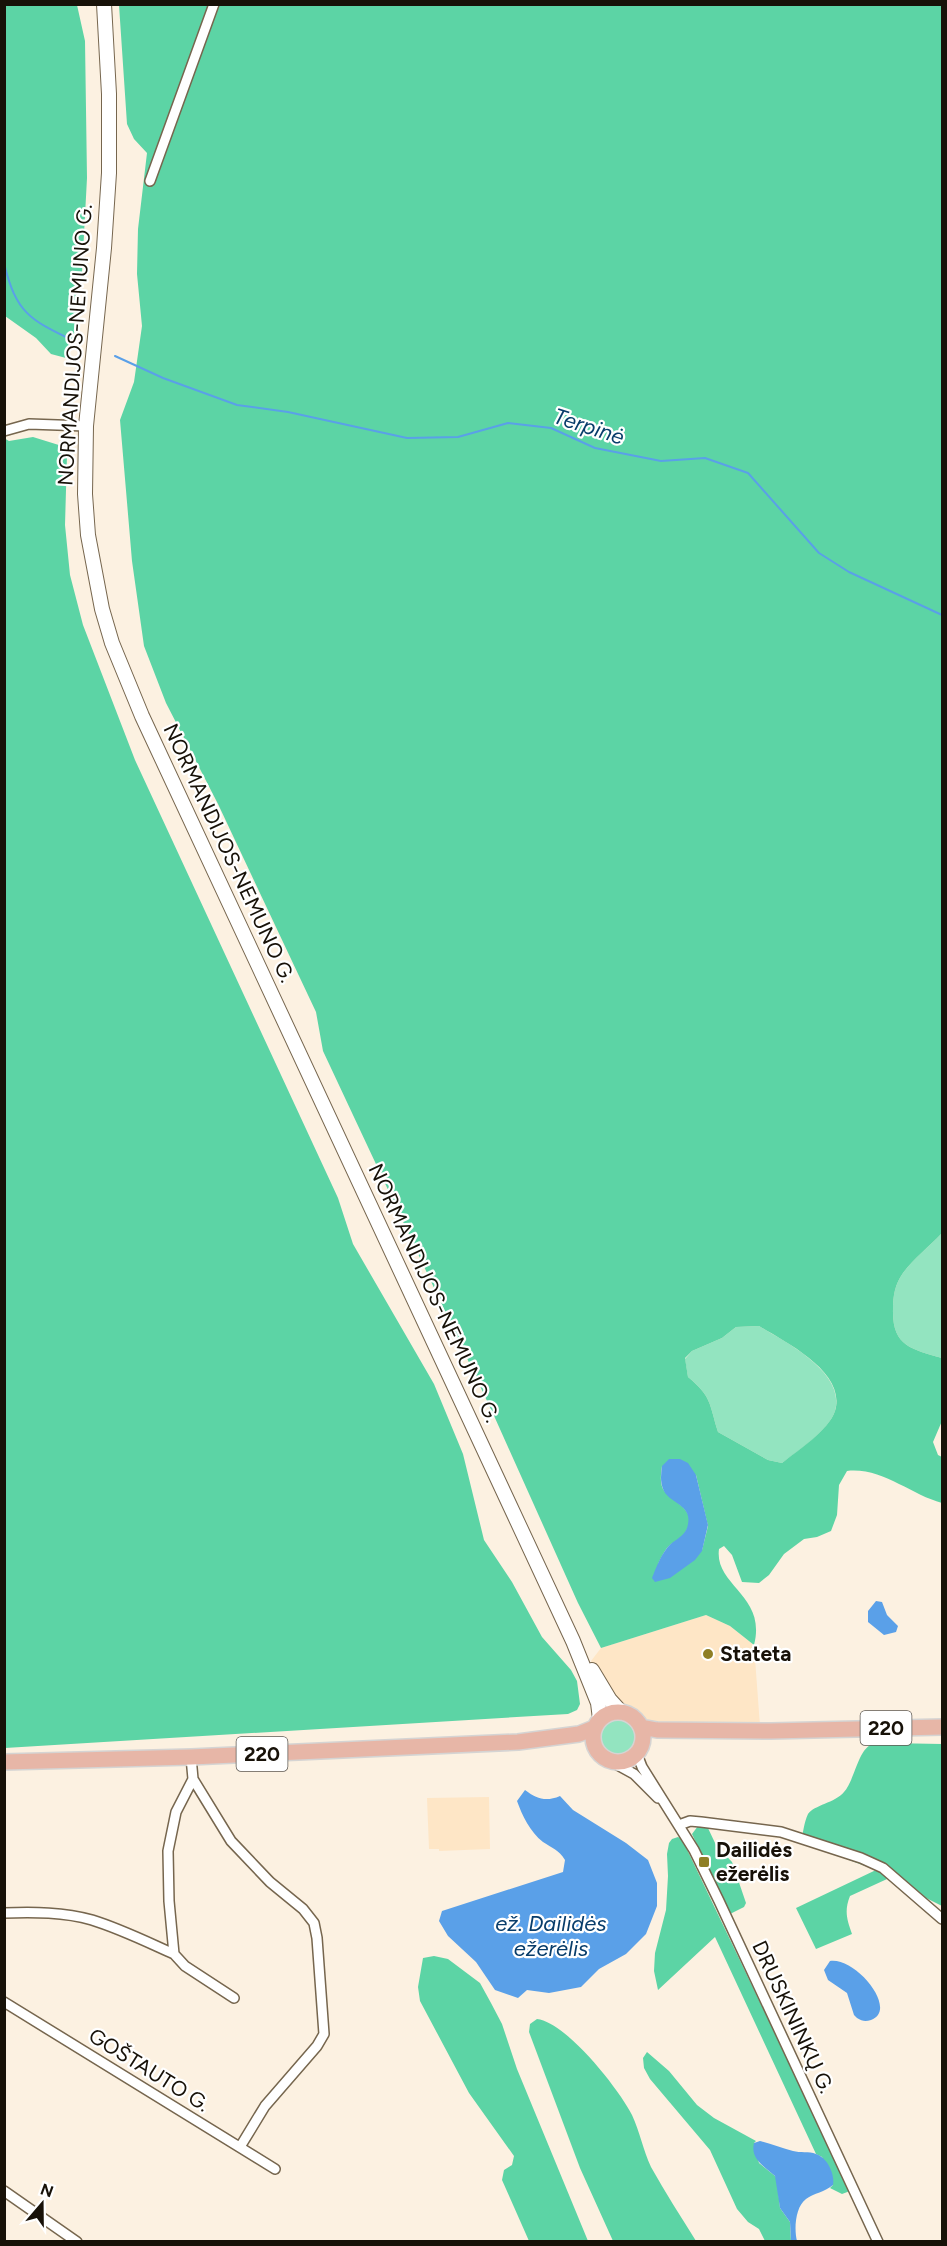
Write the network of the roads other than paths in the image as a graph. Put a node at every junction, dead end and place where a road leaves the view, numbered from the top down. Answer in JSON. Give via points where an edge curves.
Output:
{"nodes":[{"id":1,"x":102,"y":4,"type":"edge"},
{"id":2,"x":214,"y":4,"type":"edge"},
{"id":3,"x":150,"y":181,"type":"dead end"},
{"id":4,"x":86,"y":426,"type":"junction"},
{"id":5,"x":4,"y":431,"type":"edge"},
{"id":6,"x":573,"y":1641,"type":"junction"},
{"id":7,"x":621,"y":1712,"type":"junction"},
{"id":8,"x":597,"y":1723,"type":"junction"},
{"id":9,"x":641,"y":1727,"type":"junction"},
{"id":10,"x":942,"y":1727,"type":"edge"},
{"id":11,"x":771,"y":1731,"type":"junction"},
{"id":12,"x":518,"y":1742,"type":"junction"},
{"id":13,"x":594,"y":1748,"type":"junction"},
{"id":14,"x":639,"y":1750,"type":"junction"},
{"id":15,"x":191,"y":1757,"type":"junction"},
{"id":16,"x":4,"y":1762,"type":"edge"},
{"id":17,"x":614,"y":1763,"type":"junction"},
{"id":18,"x":193,"y":1779,"type":"junction"},
{"id":19,"x":670,"y":1811,"type":"junction"},
{"id":20,"x":679,"y":1825,"type":"junction"},
{"id":21,"x":4,"y":1913,"type":"edge"},
{"id":22,"x":942,"y":1919,"type":"edge"},
{"id":23,"x":174,"y":1954,"type":"junction"},
{"id":24,"x":234,"y":1998,"type":"dead end"},
{"id":25,"x":4,"y":2002,"type":"edge"},
{"id":26,"x":240,"y":2147,"type":"junction"},
{"id":27,"x":275,"y":2169,"type":"dead end"},
{"id":28,"x":4,"y":2191,"type":"edge"},
{"id":29,"x":77,"y":2241,"type":"edge"},
{"id":30,"x":878,"y":2241,"type":"edge"}],
"edges":[{"from":1,"to":4,"type":"main road","name":"NORMANDIJOS-NEMUNO G.","via":[[109,94],[109,173]]},
{"from":2,"to":3,"type":"street"},
{"from":4,"to":5,"type":"street","via":[[29,424]]},
{"from":4,"to":6,"type":"main road","name":"NORMANDIJOS-NEMUNO G.","via":[[88,535],[102,609],[126,680]]},
{"from":6,"to":7,"type":"main road","name":"NORMANDIJOS-NEMUNO G."},
{"from":6,"to":8,"type":"main road","name":"NORMANDIJOS-NEMUNO G.","via":[[598,1703]]},
{"from":7,"to":8,"type":"main road","number":"220","via":[[610,1713]]},
{"from":7,"to":9,"type":"main road","via":[[629,1714]]},
{"from":8,"to":12,"type":"main road","number":"220","via":[[579,1734]]},
{"from":8,"to":13,"type":"main road","via":[[592,1738]]},
{"from":9,"to":11,"type":"main road","number":"220"},
{"from":9,"to":14,"type":"main road"},
{"from":10,"to":11,"type":"main road","number":"220"},
{"from":11,"to":14,"type":"main road","number":"220","via":[[657,1738]]},
{"from":12,"to":13,"type":"main road","number":"220"},
{"from":12,"to":15,"type":"main road","number":"220"},
{"from":13,"to":17,"type":"main road","number":"220"},
{"from":14,"to":17,"type":"main road","number":"220","via":[[622,1763]]},
{"from":14,"to":19,"type":"street","via":[[642,1767]]},
{"from":15,"to":16,"type":"main road","number":"220"},
{"from":15,"to":18,"type":"street"},
{"from":17,"to":19,"type":"street","via":[[634,1774]]},
{"from":18,"to":23,"type":"street","via":[[176,1812],[168,1851]]},
{"from":18,"to":26,"type":"street","via":[[231,1841],[270,1882],[303,1909],[314,1923],[317,1938],[324,2034],[264,2106]]},
{"from":19,"to":20,"type":"street","name":"DRUSKININKŲ G."},
{"from":20,"to":22,"type":"street","via":[[690,1821],[781,1832],[861,1858],[883,1868]]},
{"from":20,"to":30,"type":"street","name":"DRUSKININKŲ G.","via":[[719,1901]]},
{"from":21,"to":23,"type":"street","via":[[60,1914],[92,1920]]},
{"from":23,"to":24,"type":"street","via":[[185,1966]]},
{"from":25,"to":26,"type":"street","name":"GOŠTAUTO G."},
{"from":26,"to":27,"type":"street","name":"GOŠTAUTO G."},
{"from":28,"to":29,"type":"street"}]}
